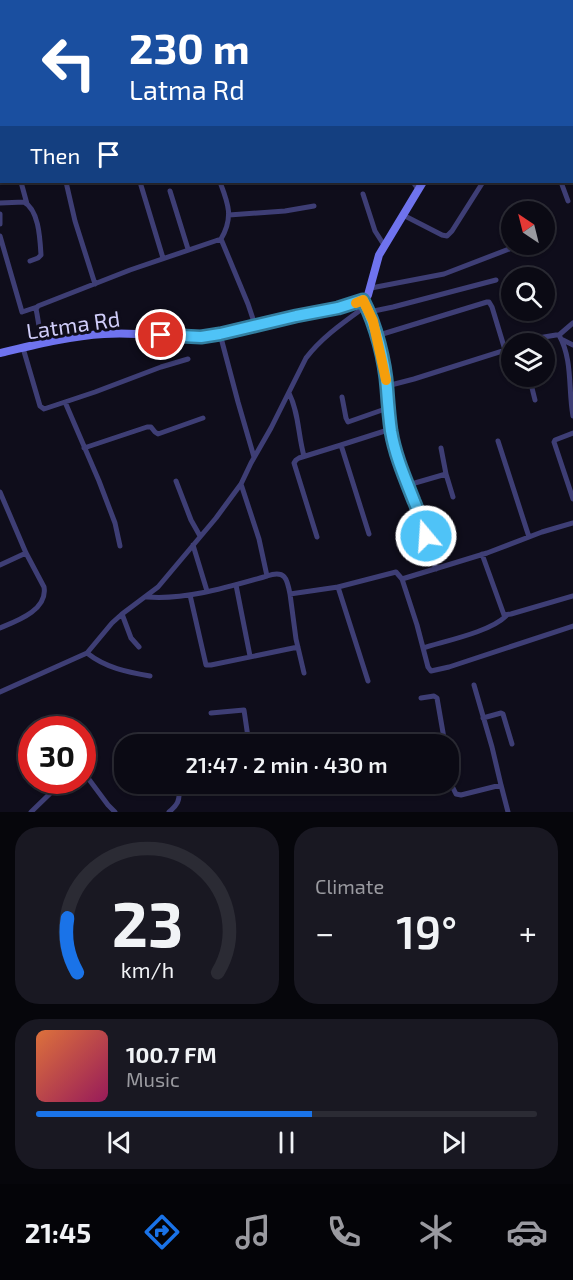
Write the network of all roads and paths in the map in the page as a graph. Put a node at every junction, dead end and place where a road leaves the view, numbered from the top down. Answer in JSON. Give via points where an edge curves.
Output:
{"nodes":[{"id":1,"x":21,"y":183,"type":"edge"},
{"id":2,"x":66,"y":183,"type":"edge"},
{"id":3,"x":140,"y":183,"type":"edge"},
{"id":4,"x":220,"y":183,"type":"edge"},
{"id":5,"x":414,"y":183,"type":"edge"},
{"id":6,"x":422,"y":183,"type":"edge"},
{"id":7,"x":482,"y":183,"type":"edge"},
{"id":8,"x":561,"y":183,"type":"edge"},
{"id":9,"x":418,"y":189,"type":"junction"},
{"id":10,"x":170,"y":191,"type":"dead end"},
{"id":11,"x":363,"y":194,"type":"dead end"},
{"id":12,"x":568,"y":201,"type":"dead end"},
{"id":13,"x":0,"y":203,"type":"edge"},
{"id":14,"x":27,"y":204,"type":"junction"},
{"id":15,"x":314,"y":206,"type":"dead end"},
{"id":16,"x":0,"y":214,"type":"edge"},
{"id":17,"x":229,"y":215,"type":"junction"},
{"id":18,"x":403,"y":215,"type":"junction"},
{"id":19,"x":0,"y":224,"type":"edge"},
{"id":20,"x":0,"y":236,"type":"edge"},
{"id":21,"x":221,"y":239,"type":"junction"},
{"id":22,"x":384,"y":245,"type":"junction"},
{"id":23,"x":188,"y":249,"type":"junction"},
{"id":24,"x":501,"y":252,"type":"edge"},
{"id":25,"x":163,"y":258,"type":"junction"},
{"id":26,"x":30,"y":261,"type":"dead end"},
{"id":27,"x":496,"y":280,"type":"dead end"},
{"id":28,"x":95,"y":285,"type":"junction"},
{"id":29,"x":371,"y":288,"type":"junction"},
{"id":30,"x":366,"y":306,"type":"junction"},
{"id":31,"x":37,"y":307,"type":"junction"},
{"id":32,"x":573,"y":323,"type":"edge"},
{"id":33,"x":255,"y":325,"type":"junction"},
{"id":34,"x":502,"y":333,"type":"edge"},
{"id":35,"x":220,"y":334,"type":"junction"},
{"id":36,"x":555,"y":334,"type":"edge"},
{"id":37,"x":376,"y":336,"type":"junction"},
{"id":38,"x":560,"y":337,"type":"junction"},
{"id":39,"x":42,"y":344,"type":"junction"},
{"id":40,"x":573,"y":345,"type":"edge"},
{"id":41,"x":23,"y":348,"type":"junction"},
{"id":42,"x":501,"y":351,"type":"edge"},
{"id":43,"x":0,"y":353,"type":"edge"},
{"id":44,"x":188,"y":359,"type":"dead end"},
{"id":45,"x":387,"y":387,"type":"junction"},
{"id":46,"x":532,"y":387,"type":"edge"},
{"id":47,"x":289,"y":393,"type":"junction"},
{"id":48,"x":342,"y":398,"type":"dead end"},
{"id":49,"x":535,"y":399,"type":"dead end"},
{"id":50,"x":65,"y":402,"type":"junction"},
{"id":51,"x":388,"y":408,"type":"junction"},
{"id":52,"x":573,"y":416,"type":"edge"},
{"id":53,"x":203,"y":418,"type":"dead end"},
{"id":54,"x":391,"y":429,"type":"junction"},
{"id":55,"x":573,"y":433,"type":"edge"},
{"id":56,"x":498,"y":441,"type":"dead end"},
{"id":57,"x":342,"y":445,"type":"junction"},
{"id":58,"x":84,"y":448,"type":"junction"},
{"id":59,"x":441,"y":448,"type":"dead end"},
{"id":60,"x":254,"y":456,"type":"junction"},
{"id":61,"x":304,"y":456,"type":"junction"},
{"id":62,"x":446,"y":474,"type":"junction"},
{"id":63,"x":176,"y":481,"type":"dead end"},
{"id":64,"x":241,"y":484,"type":"junction"},
{"id":65,"x":408,"y":485,"type":"junction"},
{"id":66,"x":0,"y":492,"type":"edge"},
{"id":67,"x":453,"y":497,"type":"dead end"},
{"id":68,"x":573,"y":500,"type":"edge"},
{"id":69,"x":573,"y":523,"type":"edge"},
{"id":70,"x":369,"y":534,"type":"dead end"},
{"id":71,"x":200,"y":537,"type":"junction"},
{"id":72,"x":317,"y":537,"type":"dead end"},
{"id":73,"x":529,"y":537,"type":"junction"},
{"id":74,"x":193,"y":545,"type":"junction"},
{"id":75,"x":120,"y":546,"type":"dead end"},
{"id":76,"x":26,"y":553,"type":"junction"},
{"id":77,"x":482,"y":554,"type":"junction"},
{"id":78,"x":0,"y":565,"type":"edge"},
{"id":79,"x":436,"y":568,"type":"junction"},
{"id":80,"x":267,"y":576,"type":"junction"},
{"id":81,"x":402,"y":579,"type":"junction"},
{"id":82,"x":236,"y":585,"type":"junction"},
{"id":83,"x":338,"y":587,"type":"junction"},
{"id":84,"x":207,"y":591,"type":"junction"},
{"id":85,"x":290,"y":594,"type":"junction"},
{"id":86,"x":190,"y":595,"type":"junction"},
{"id":87,"x":573,"y":596,"type":"edge"},
{"id":88,"x":147,"y":597,"type":"junction"},
{"id":89,"x":122,"y":614,"type":"junction"},
{"id":90,"x":506,"y":616,"type":"junction"},
{"id":91,"x":573,"y":626,"type":"edge"},
{"id":92,"x":0,"y":628,"type":"edge"},
{"id":93,"x":139,"y":647,"type":"dead end"},
{"id":94,"x":298,"y":647,"type":"junction"},
{"id":95,"x":423,"y":648,"type":"junction"},
{"id":96,"x":87,"y":653,"type":"junction"},
{"id":97,"x":250,"y":656,"type":"junction"},
{"id":98,"x":304,"y":673,"type":"dead end"},
{"id":99,"x":150,"y":676,"type":"dead end"},
{"id":100,"x":368,"y":681,"type":"dead end"},
{"id":101,"x":474,"y":685,"type":"dead end"},
{"id":102,"x":0,"y":692,"type":"edge"},
{"id":103,"x":422,"y":698,"type":"dead end"},
{"id":104,"x":211,"y":713,"type":"dead end"},
{"id":105,"x":483,"y":718,"type":"junction"},
{"id":106,"x":248,"y":734,"type":"edge"},
{"id":107,"x":443,"y":734,"type":"edge"},
{"id":108,"x":512,"y":744,"type":"dead end"},
{"id":109,"x":501,"y":785,"type":"junction"},
{"id":110,"x":96,"y":789,"type":"edge"},
{"id":111,"x":49,"y":794,"type":"edge"},
{"id":112,"x":180,"y":794,"type":"edge"},
{"id":113,"x":456,"y":794,"type":"edge"},
{"id":114,"x":30,"y":812,"type":"edge"},
{"id":115,"x":115,"y":812,"type":"edge"},
{"id":116,"x":169,"y":812,"type":"edge"},
{"id":117,"x":508,"y":812,"type":"edge"}],
"edges":[{"from":1,"to":14,"type":"street"},
{"from":2,"to":28,"type":"street"},
{"from":3,"to":25,"type":"street"},
{"from":4,"to":17,"type":"street"},
{"from":5,"to":9,"type":"street"},
{"from":6,"to":9,"type":"street"},
{"from":7,"to":18,"type":"street","via":[[447,237]]},
{"from":8,"to":12,"type":"street"},
{"from":9,"to":18,"type":"street"},
{"from":10,"to":23,"type":"street"},
{"from":11,"to":22,"type":"street"},
{"from":13,"to":14,"type":"street"},
{"from":14,"to":26,"type":"street","via":[[40,241],[40,256]]},
{"from":15,"to":17,"type":"street"},
{"from":16,"to":19,"type":"street"},
{"from":17,"to":21,"type":"street"},
{"from":18,"to":22,"type":"street"},
{"from":20,"to":31,"type":"street","via":[[22,312]]},
{"from":21,"to":23,"type":"street"},
{"from":21,"to":33,"type":"street"},
{"from":22,"to":29,"type":"street"},
{"from":23,"to":25,"type":"street"},
{"from":24,"to":29,"type":"street","via":[[444,274]]},
{"from":25,"to":28,"type":"street"},
{"from":27,"to":30,"type":"street","via":[[393,308]]},
{"from":28,"to":31,"type":"street"},
{"from":29,"to":30,"type":"street"},
{"from":30,"to":33,"type":"street","name":"Latma Rd","via":[[317,311]]},
{"from":30,"to":37,"type":"street"},
{"from":30,"to":47,"type":"street","via":[[314,348]]},
{"from":31,"to":39,"type":"street"},
{"from":32,"to":38,"type":"street"},
{"from":33,"to":35,"type":"street","name":"Latma Rd"},
{"from":34,"to":37,"type":"street","via":[[487,302]]},
{"from":35,"to":39,"type":"street","name":"Latma Rd","via":[[190,337],[105,333]]},
{"from":35,"to":60,"type":"street"},
{"from":36,"to":38,"type":"street"},
{"from":37,"to":45,"type":"street"},
{"from":38,"to":40,"type":"street"},
{"from":38,"to":52,"type":"street","via":[[569,366]]},
{"from":39,"to":41,"type":"street","name":"Latma Rd"},
{"from":41,"to":43,"type":"street","name":"Latma Rd"},
{"from":41,"to":50,"type":"street","via":[[40,406],[47,409]]},
{"from":42,"to":45,"type":"street"},
{"from":44,"to":50,"type":"street"},
{"from":45,"to":51,"type":"street"},
{"from":46,"to":49,"type":"street"},
{"from":47,"to":60,"type":"street"},
{"from":47,"to":61,"type":"street"},
{"from":48,"to":51,"type":"street","via":[[348,422]]},
{"from":50,"to":58,"type":"street"},
{"from":51,"to":54,"type":"street"},
{"from":53,"to":58,"type":"street","via":[[158,434],[151,427],[143,428]]},
{"from":54,"to":57,"type":"street"},
{"from":54,"to":65,"type":"street"},
{"from":55,"to":68,"type":"street","via":[[554,441]]},
{"from":56,"to":73,"type":"street"},
{"from":57,"to":61,"type":"street"},
{"from":57,"to":70,"type":"street"},
{"from":58,"to":75,"type":"street","via":[[111,512]]},
{"from":59,"to":62,"type":"street"},
{"from":60,"to":64,"type":"street"},
{"from":61,"to":72,"type":"street","via":[[294,466]]},
{"from":62,"to":65,"type":"street"},
{"from":62,"to":67,"type":"street"},
{"from":63,"to":71,"type":"street"},
{"from":64,"to":71,"type":"street"},
{"from":64,"to":80,"type":"street"},
{"from":65,"to":79,"type":"street"},
{"from":66,"to":76,"type":"street"},
{"from":69,"to":73,"type":"street"},
{"from":71,"to":74,"type":"street"},
{"from":73,"to":77,"type":"street"},
{"from":74,"to":84,"type":"street"},
{"from":74,"to":88,"type":"street"},
{"from":76,"to":78,"type":"street"},
{"from":76,"to":92,"type":"street","via":[[45,596],[29,614]]},
{"from":77,"to":79,"type":"street"},
{"from":77,"to":90,"type":"street"},
{"from":79,"to":81,"type":"street"},
{"from":80,"to":82,"type":"street"},
{"from":80,"to":85,"type":"street","via":[[283,576]]},
{"from":81,"to":83,"type":"street","via":[[394,572]]},
{"from":81,"to":95,"type":"street"},
{"from":82,"to":84,"type":"street"},
{"from":82,"to":97,"type":"street"},
{"from":83,"to":85,"type":"street"},
{"from":83,"to":100,"type":"street"},
{"from":84,"to":86,"type":"street"},
{"from":85,"to":94,"type":"street"},
{"from":86,"to":88,"type":"street"},
{"from":86,"to":97,"type":"street","via":[[206,664]]},
{"from":87,"to":90,"type":"street"},
{"from":88,"to":89,"type":"street"},
{"from":89,"to":93,"type":"street"},
{"from":89,"to":96,"type":"street"},
{"from":90,"to":95,"type":"street","via":[[486,628]]},
{"from":91,"to":95,"type":"street","via":[[434,671],[428,667]]},
{"from":94,"to":97,"type":"street"},
{"from":94,"to":98,"type":"street"},
{"from":96,"to":99,"type":"street","via":[[120,670]]},
{"from":96,"to":102,"type":"street"},
{"from":101,"to":105,"type":"street"},
{"from":103,"to":107,"type":"street","via":[[437,698]]},
{"from":104,"to":106,"type":"street","via":[[244,710]]},
{"from":105,"to":108,"type":"street","via":[[503,714]]},
{"from":105,"to":109,"type":"street"},
{"from":109,"to":113,"type":"street"},
{"from":109,"to":117,"type":"street"},
{"from":110,"to":115,"type":"street"},
{"from":111,"to":114,"type":"street"},
{"from":112,"to":116,"type":"street"}]}
